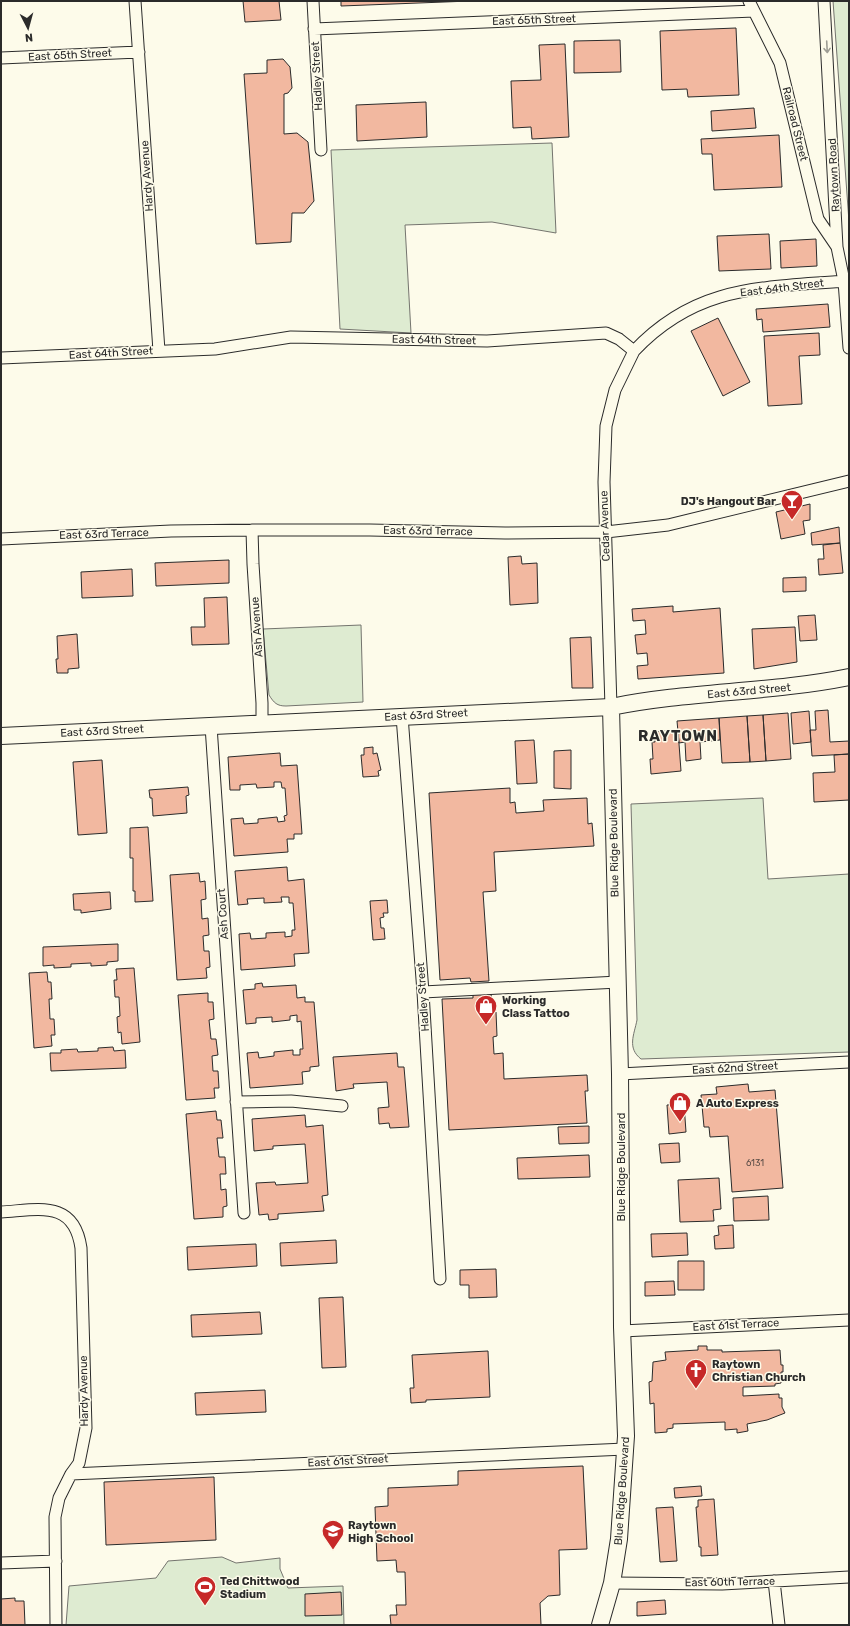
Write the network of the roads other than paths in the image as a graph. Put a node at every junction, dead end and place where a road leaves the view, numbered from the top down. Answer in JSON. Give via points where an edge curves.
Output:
{"nodes":[{"id":1,"x":136,"y":1,"type":"edge"},
{"id":2,"x":313,"y":1,"type":"edge"},
{"id":3,"x":824,"y":5,"type":"edge"},
{"id":4,"x":752,"y":6,"type":"edge"},
{"id":5,"x":314,"y":29,"type":"junction"},
{"id":6,"x":139,"y":52,"type":"junction"},
{"id":7,"x":1,"y":58,"type":"edge"},
{"id":8,"x":321,"y":150,"type":"dead end"},
{"id":9,"x":837,"y":247,"type":"junction"},
{"id":10,"x":844,"y":281,"type":"junction"},
{"id":11,"x":849,"y":348,"type":"edge"},
{"id":12,"x":159,"y":351,"type":"junction"},
{"id":13,"x":634,"y":351,"type":"junction"},
{"id":14,"x":1,"y":358,"type":"edge"},
{"id":15,"x":849,"y":481,"type":"edge"},
{"id":16,"x":252,"y":530,"type":"junction"},
{"id":17,"x":606,"y":532,"type":"junction"},
{"id":18,"x":1,"y":539,"type":"edge"},
{"id":19,"x":849,"y":677,"type":"edge"},
{"id":20,"x":611,"y":707,"type":"junction"},
{"id":21,"x":402,"y":716,"type":"junction"},
{"id":22,"x":262,"y":724,"type":"junction"},
{"id":23,"x":211,"y":726,"type":"junction"},
{"id":24,"x":1,"y":736,"type":"edge"},
{"id":25,"x":618,"y":982,"type":"junction"},
{"id":26,"x":423,"y":992,"type":"junction"},
{"id":27,"x":849,"y":1062,"type":"edge"},
{"id":28,"x":620,"y":1074,"type":"junction"},
{"id":29,"x":236,"y":1102,"type":"junction"},
{"id":30,"x":342,"y":1106,"type":"dead end"},
{"id":31,"x":1,"y":1212,"type":"edge"},
{"id":32,"x":244,"y":1213,"type":"dead end"},
{"id":33,"x":440,"y":1279,"type":"dead end"},
{"id":34,"x":849,"y":1320,"type":"edge"},
{"id":35,"x":622,"y":1331,"type":"junction"},
{"id":36,"x":625,"y":1449,"type":"junction"},
{"id":37,"x":71,"y":1474,"type":"junction"},
{"id":38,"x":56,"y":1561,"type":"junction"},
{"id":39,"x":1,"y":1563,"type":"edge"},
{"id":40,"x":849,"y":1577,"type":"edge"},
{"id":41,"x":774,"y":1581,"type":"junction"},
{"id":42,"x":612,"y":1583,"type":"junction"},
{"id":43,"x":56,"y":1625,"type":"edge"},
{"id":44,"x":600,"y":1625,"type":"edge"},
{"id":45,"x":779,"y":1625,"type":"edge"}],
"edges":[{"from":1,"to":6,"type":"street","name":"Hardy Avenue"},
{"from":2,"to":5,"type":"street","name":"Hadley Street"},
{"from":3,"to":9,"type":"street","name":"Raytown Road","one_way":true},
{"from":4,"to":5,"type":"street","name":"East 65th Street"},
{"from":4,"to":9,"type":"street","name":"Railroad Street","via":[[780,63],[818,219]]},
{"from":5,"to":8,"type":"street","name":"Hadley Street"},
{"from":6,"to":7,"type":"street","name":"East 65th Street"},
{"from":6,"to":12,"type":"street","name":"Hardy Avenue"},
{"from":9,"to":10,"type":"street","name":"Raytown Road"},
{"from":10,"to":11,"type":"street","name":"Raytown Road"},
{"from":10,"to":13,"type":"street","name":"East 64th Street","via":[[756,289],[712,299],[666,322]]},
{"from":12,"to":13,"type":"street","name":"East 64th Street","via":[[215,349],[291,337],[487,341],[606,333]]},
{"from":12,"to":14,"type":"street","name":"East 64th Street"},
{"from":13,"to":17,"type":"street","name":"Cedar Avenue","via":[[614,390],[606,426]]},
{"from":15,"to":17,"type":"street","name":"East 63rd Terrace","via":[[668,525]]},
{"from":16,"to":17,"type":"street","name":"East 63rd Terrace"},
{"from":16,"to":18,"type":"street","name":"East 63rd Terrace"},
{"from":16,"to":22,"type":"street","name":"Ash Avenue"},
{"from":17,"to":20,"type":"street","name":"Cedar Avenue"},
{"from":19,"to":20,"type":"street","name":"East 63rd Street","via":[[794,687],[639,701]]},
{"from":20,"to":21,"type":"street","name":"East 63rd Street"},
{"from":20,"to":25,"type":"street","name":"Blue Ridge Boulevard"},
{"from":21,"to":22,"type":"street","name":"East 63rd Street"},
{"from":21,"to":26,"type":"street","name":"Hadley Street"},
{"from":22,"to":23,"type":"street","name":"East 63rd Street"},
{"from":23,"to":24,"type":"street","name":"East 63rd Street"},
{"from":23,"to":29,"type":"street","name":"Ash Court"},
{"from":25,"to":26,"type":"street"},
{"from":25,"to":28,"type":"street","name":"Blue Ridge Boulevard"},
{"from":26,"to":33,"type":"street","name":"Hadley Street"},
{"from":27,"to":28,"type":"street","name":"East 62nd Street"},
{"from":28,"to":35,"type":"street","name":"Blue Ridge Boulevard"},
{"from":29,"to":30,"type":"street","via":[[291,1101]]},
{"from":29,"to":32,"type":"street","name":"Ash Court"},
{"from":31,"to":37,"type":"street","name":"Hardy Avenue","via":[[53,1209],[73,1224],[80,1238],[86,1428],[79,1463]]},
{"from":34,"to":35,"type":"street","name":"East 61st Terrace"},
{"from":35,"to":36,"type":"street","name":"Blue Ridge Boulevard"},
{"from":36,"to":37,"type":"street","name":"East 61st Street"},
{"from":36,"to":42,"type":"street","name":"Blue Ridge Boulevard","via":[[622,1518]]},
{"from":37,"to":38,"type":"street","name":"Hardy Avenue","via":[[59,1498],[55,1517]]},
{"from":38,"to":39,"type":"street"},
{"from":38,"to":43,"type":"street","name":"Hardy Avenue"},
{"from":40,"to":41,"type":"street","name":"East 60th Terrace"},
{"from":41,"to":42,"type":"street","name":"East 60th Terrace","via":[[722,1584]]},
{"from":41,"to":45,"type":"street"},
{"from":42,"to":44,"type":"street","name":"Blue Ridge Boulevard"}]}
